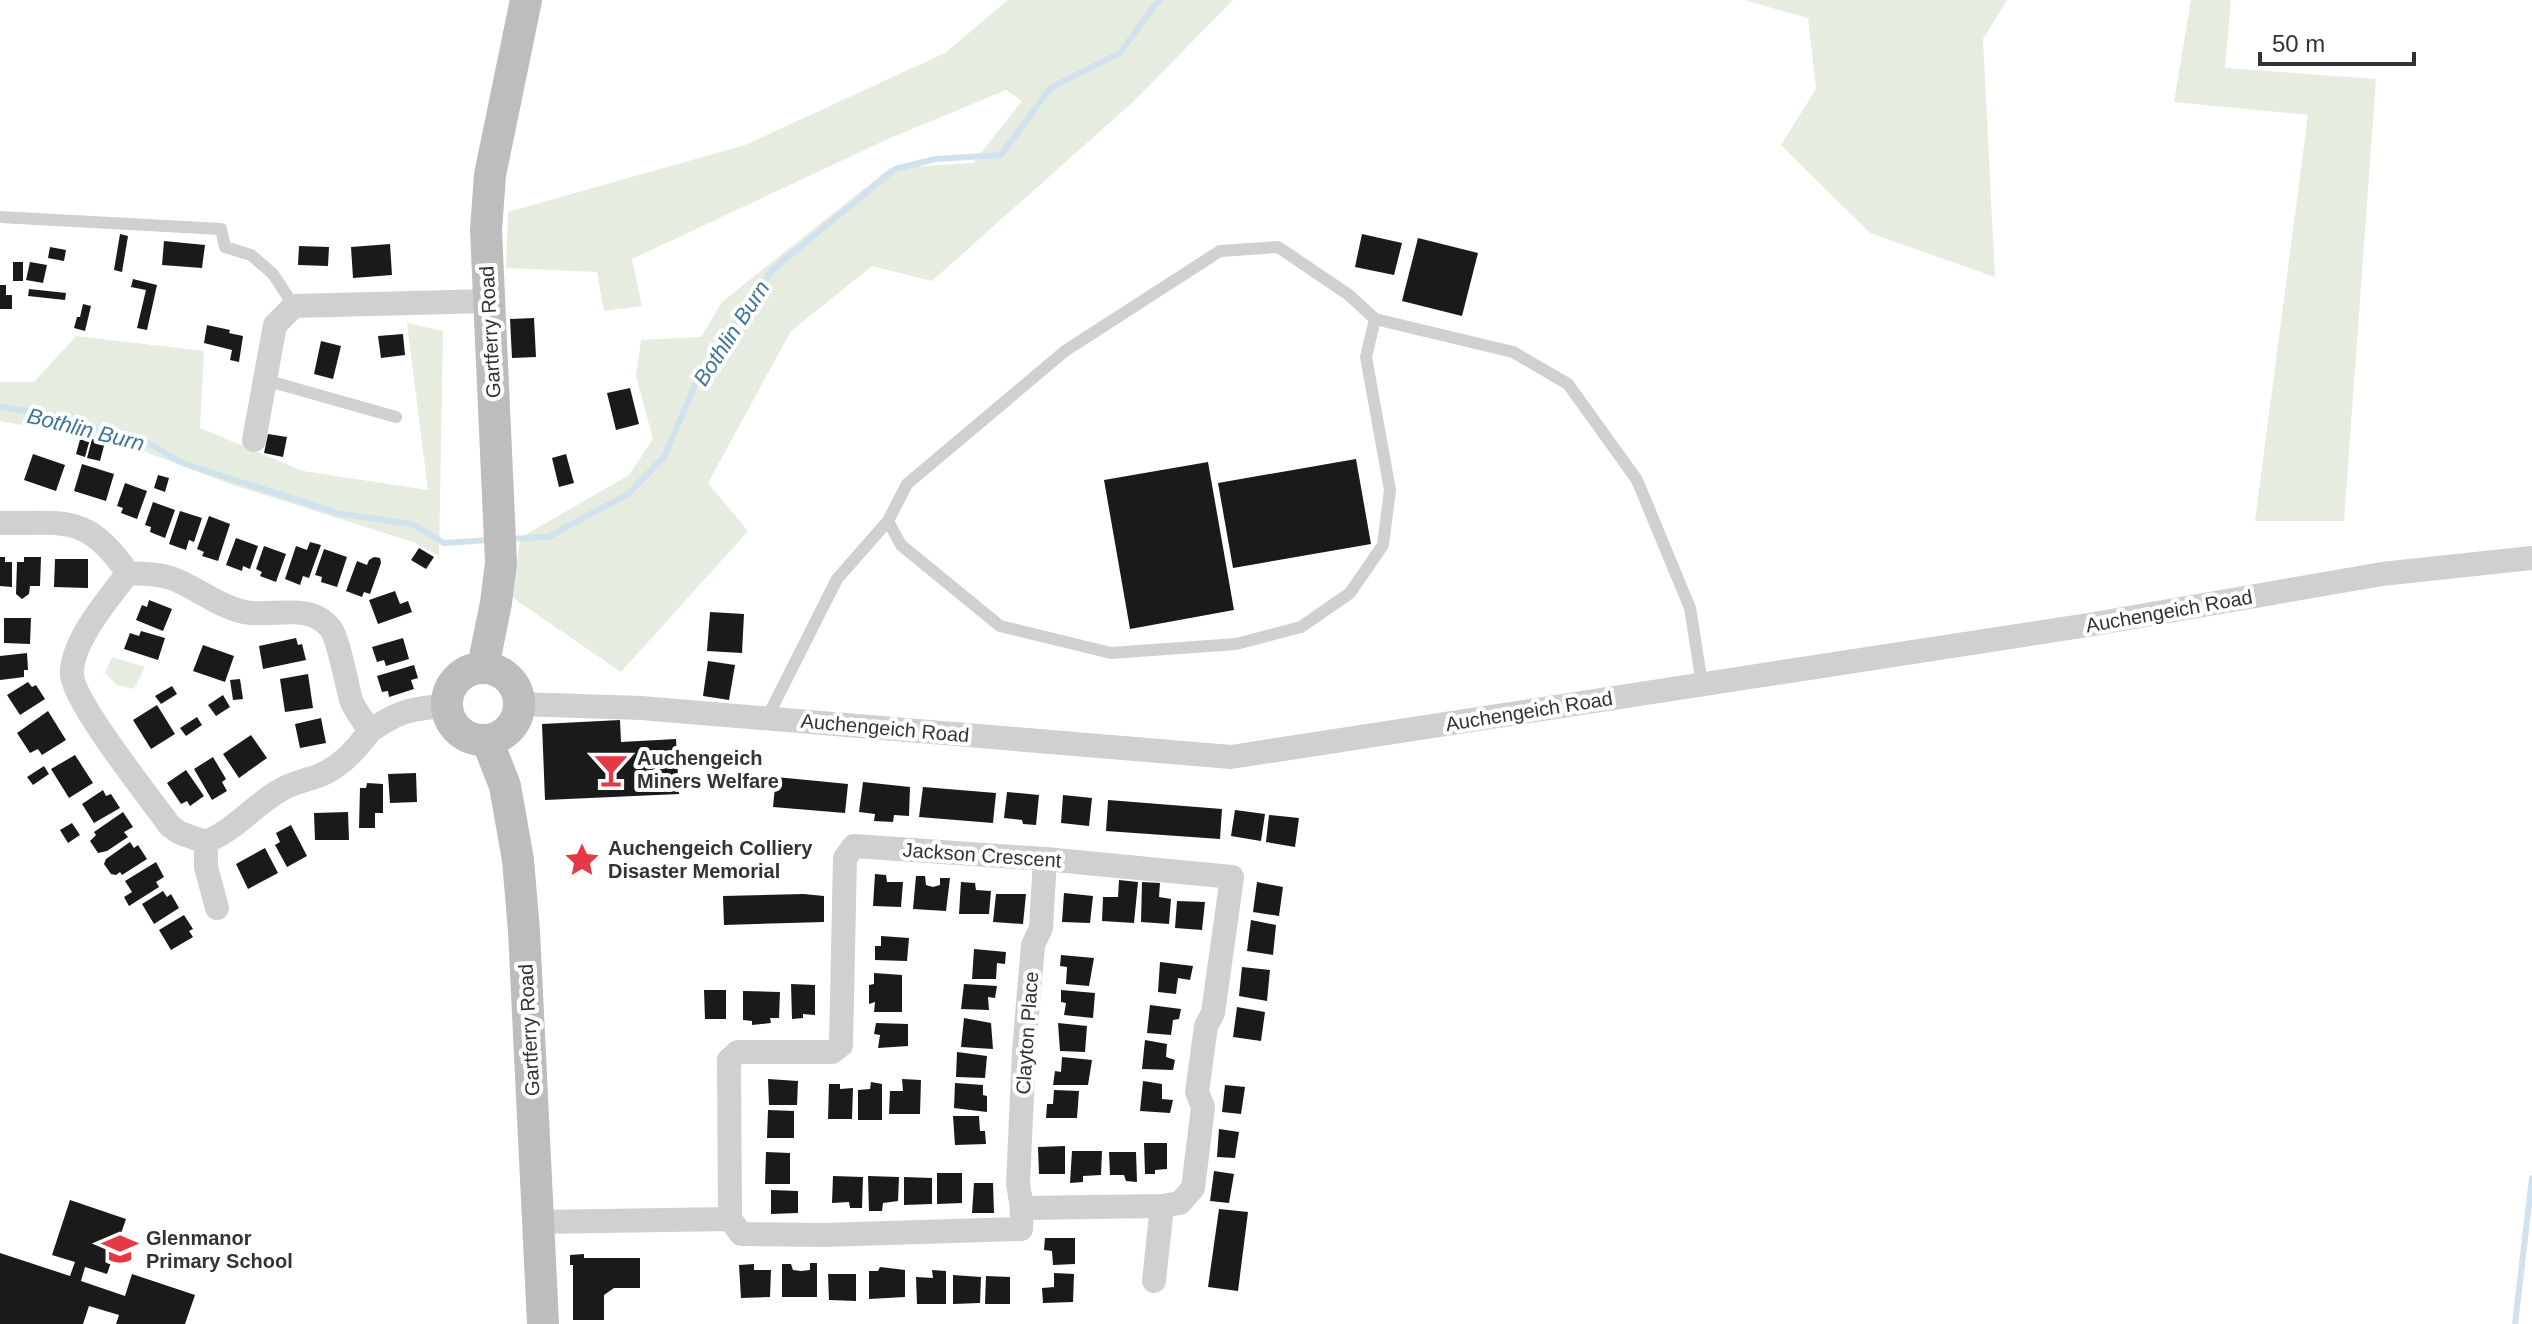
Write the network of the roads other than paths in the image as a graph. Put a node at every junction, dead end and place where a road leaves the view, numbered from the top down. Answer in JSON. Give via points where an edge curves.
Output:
{"nodes":[{"id":1,"x":526,"y":0,"type":"edge"},
{"id":2,"x":0,"y":217,"type":"edge"},
{"id":3,"x":489,"y":301,"type":"junction"},
{"id":4,"x":294,"y":306,"type":"junction"},
{"id":5,"x":1375,"y":319,"type":"junction"},
{"id":6,"x":265,"y":380,"type":"junction"},
{"id":7,"x":396,"y":417,"type":"dead end"},
{"id":8,"x":254,"y":440,"type":"dead end"},
{"id":9,"x":888,"y":521,"type":"junction"},
{"id":10,"x":0,"y":523,"type":"edge"},
{"id":11,"x":2532,"y":558,"type":"edge"},
{"id":12,"x":128,"y":573,"type":"junction"},
{"id":13,"x":483,"y":667,"type":"junction"},
{"id":14,"x":1702,"y":684,"type":"junction"},
{"id":15,"x":519,"y":704,"type":"junction"},
{"id":16,"x":447,"y":705,"type":"junction"},
{"id":17,"x":767,"y":718,"type":"junction"},
{"id":18,"x":370,"y":731,"type":"junction"},
{"id":19,"x":487,"y":740,"type":"junction"},
{"id":20,"x":206,"y":842,"type":"junction"},
{"id":21,"x":1045,"y":859,"type":"junction"},
{"id":22,"x":217,"y":908,"type":"dead end"},
{"id":23,"x":1162,"y":1206,"type":"junction"},
{"id":24,"x":1022,"y":1208,"type":"junction"},
{"id":25,"x":730,"y":1219,"type":"junction"},
{"id":26,"x":538,"y":1222,"type":"junction"},
{"id":27,"x":1154,"y":1281,"type":"dead end"},
{"id":28,"x":543,"y":1324,"type":"edge"}],
"edges":[{"from":1,"to":3,"type":"street","name":"Gartferry Road","via":[[490,175]]},
{"from":2,"to":4,"type":"lane","via":[[221,229],[225,247],[251,255],[273,274]]},
{"from":3,"to":4,"type":"street"},
{"from":3,"to":13,"type":"street","name":"Gartferry Road","via":[[501,563]]},
{"from":4,"to":6,"type":"street","via":[[275,325]]},
{"from":5,"to":9,"type":"lane","via":[[1278,247],[1220,251],[1065,351],[907,484]]},
{"from":5,"to":9,"type":"lane","via":[[1366,357],[1390,490],[1383,545],[1350,593],[1301,627],[1236,644],[1111,653],[1000,626],[901,545]]},
{"from":5,"to":14,"type":"lane","via":[[1513,352],[1568,384],[1637,480],[1690,608]]},
{"from":6,"to":7,"type":"lane"},
{"from":6,"to":8,"type":"street"},
{"from":9,"to":17,"type":"lane","via":[[837,579]]},
{"from":10,"to":12,"type":"street","via":[[83,528],[114,553]]},
{"from":11,"to":14,"type":"street","name":"Auchengeich Road","via":[[2382,574]]},
{"from":12,"to":18,"type":"street","via":[[172,579],[240,611],[312,614],[332,630],[353,704]]},
{"from":12,"to":20,"type":"street","via":[[80,643],[72,675],[76,691],[170,826]]},
{"from":13,"to":15,"type":"street","via":[[507,677]]},
{"from":13,"to":16,"type":"street","via":[[458,678]]},
{"from":14,"to":17,"type":"street","name":"Auchengeich Road","via":[[1231,757]]},
{"from":15,"to":17,"type":"street","name":"Auchengeich Road"},
{"from":15,"to":19,"type":"street","via":[[511,726]]},
{"from":16,"to":18,"type":"street","via":[[405,711]]},
{"from":16,"to":19,"type":"street","via":[[448,717],[460,731]]},
{"from":18,"to":20,"type":"street","via":[[330,771],[281,789],[227,833]]},
{"from":19,"to":26,"type":"street","name":"Gartferry Road","via":[[505,786],[518,860]]},
{"from":20,"to":22,"type":"street","via":[[206,867]]},
{"from":21,"to":23,"type":"street","name":"Jackson Crescent","via":[[1232,877],[1197,1092],[1203,1107],[1193,1188],[1180,1203]]},
{"from":21,"to":24,"type":"street","name":"Clayton Place","via":[[1024,1051],[1018,1184]]},
{"from":21,"to":25,"type":"street","name":"Jackson Crescent","via":[[854,846],[845,858],[841,1045],[832,1052],[738,1052],[729,1060]]},
{"from":23,"to":24,"type":"street"},
{"from":23,"to":27,"type":"street"},
{"from":24,"to":25,"type":"street","via":[[1021,1229],[1006,1230],[741,1234]]},
{"from":25,"to":26,"type":"street"},
{"from":26,"to":28,"type":"street","name":"Gartferry Road"}]}
